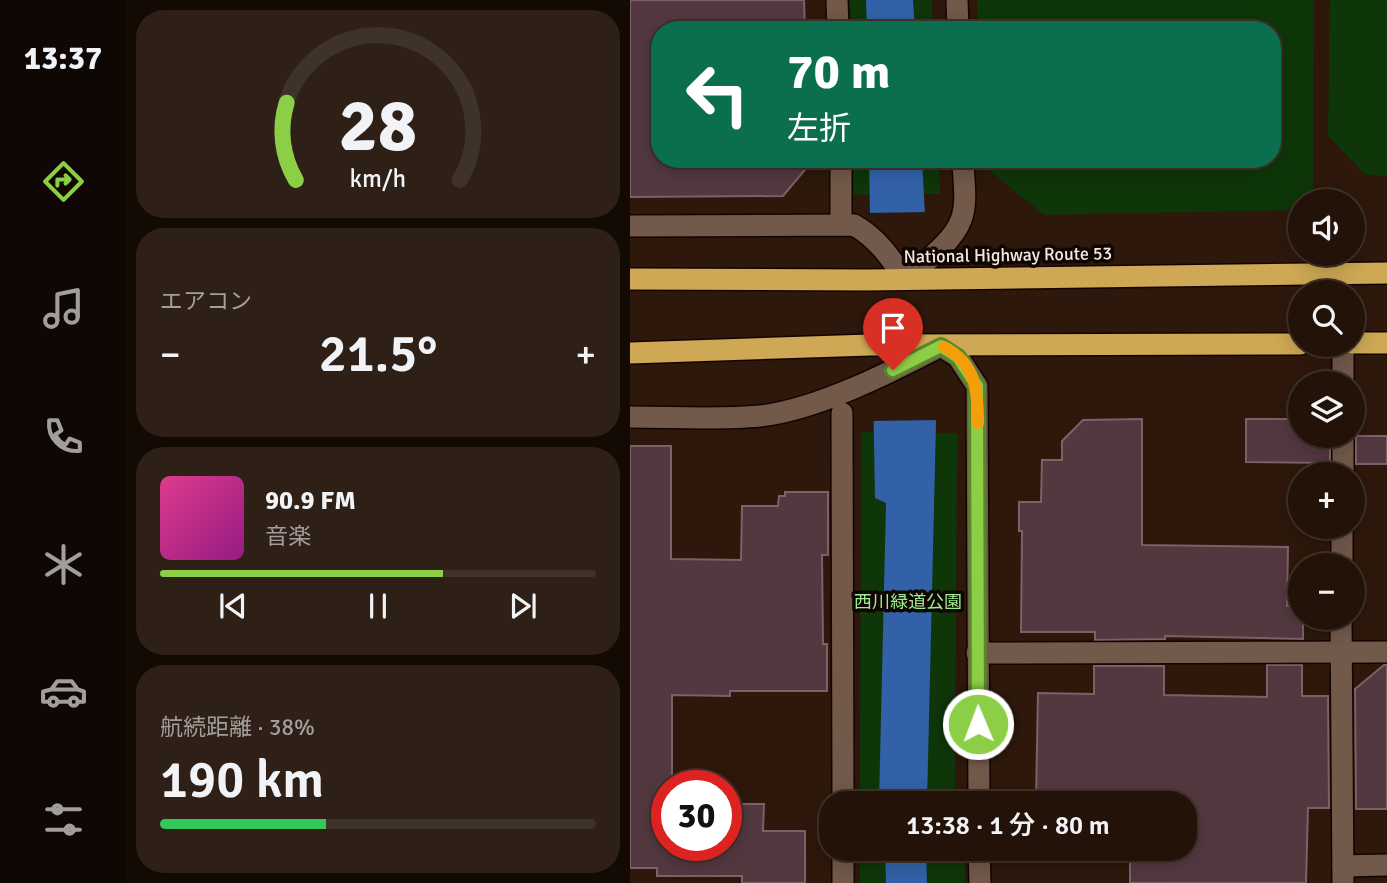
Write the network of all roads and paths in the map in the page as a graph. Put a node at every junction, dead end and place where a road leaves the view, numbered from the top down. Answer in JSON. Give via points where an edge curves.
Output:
{"nodes":[{"id":1,"x":837,"y":0,"type":"edge"},
{"id":2,"x":957,"y":0,"type":"edge"},
{"id":3,"x":838,"y":21,"type":"edge"},
{"id":4,"x":958,"y":21,"type":"edge"},
{"id":5,"x":841,"y":168,"type":"edge"},
{"id":6,"x":963,"y":168,"type":"edge"},
{"id":7,"x":841,"y":223,"type":"junction"},
{"id":8,"x":630,"y":226,"type":"edge"},
{"id":9,"x":1387,"y":274,"type":"edge"},
{"id":10,"x":630,"y":279,"type":"edge"},
{"id":11,"x":905,"y":279,"type":"junction"},
{"id":12,"x":1365,"y":343,"type":"edge"},
{"id":13,"x":1387,"y":343,"type":"edge"},
{"id":14,"x":1288,"y":344,"type":"edge"},
{"id":15,"x":937,"y":347,"type":"junction"},
{"id":16,"x":630,"y":353,"type":"edge"},
{"id":17,"x":842,"y":413,"type":"dead end"},
{"id":18,"x":630,"y":417,"type":"edge"},
{"id":19,"x":1341,"y":630,"type":"edge"},
{"id":20,"x":1387,"y":652,"type":"edge"},
{"id":21,"x":977,"y":653,"type":"junction"},
{"id":22,"x":1341,"y":653,"type":"junction"},
{"id":23,"x":843,"y":791,"type":"edge"},
{"id":24,"x":979,"y":791,"type":"edge"},
{"id":25,"x":843,"y":861,"type":"edge"},
{"id":26,"x":979,"y":861,"type":"edge"},
{"id":27,"x":1387,"y":865,"type":"edge"},
{"id":28,"x":1343,"y":874,"type":"edge"},
{"id":29,"x":843,"y":883,"type":"edge"},
{"id":30,"x":980,"y":883,"type":"edge"}],
"edges":[{"from":1,"to":3,"type":"street"},
{"from":2,"to":4,"type":"street"},
{"from":5,"to":7,"type":"street"},
{"from":6,"to":11,"type":"street","via":[[961,220],[930,258]]},
{"from":7,"to":8,"type":"street"},
{"from":7,"to":11,"type":"street","via":[[867,232],[887,251]]},
{"from":9,"to":11,"type":"highway","name":"National Highway Route 53"},
{"from":10,"to":11,"type":"highway","name":"National Highway Route 53"},
{"from":12,"to":13,"type":"highway"},
{"from":14,"to":15,"type":"highway"},
{"from":15,"to":16,"type":"highway"},
{"from":15,"to":18,"type":"street","via":[[871,381],[811,404],[761,416]]},
{"from":15,"to":21,"type":"street","via":[[958,357],[977,386]]},
{"from":17,"to":23,"type":"street"},
{"from":19,"to":22,"type":"street"},
{"from":20,"to":22,"type":"street"},
{"from":21,"to":22,"type":"street"},
{"from":21,"to":24,"type":"street"},
{"from":22,"to":28,"type":"street"},
{"from":25,"to":29,"type":"street"},
{"from":26,"to":30,"type":"street"},
{"from":27,"to":28,"type":"street"}]}
